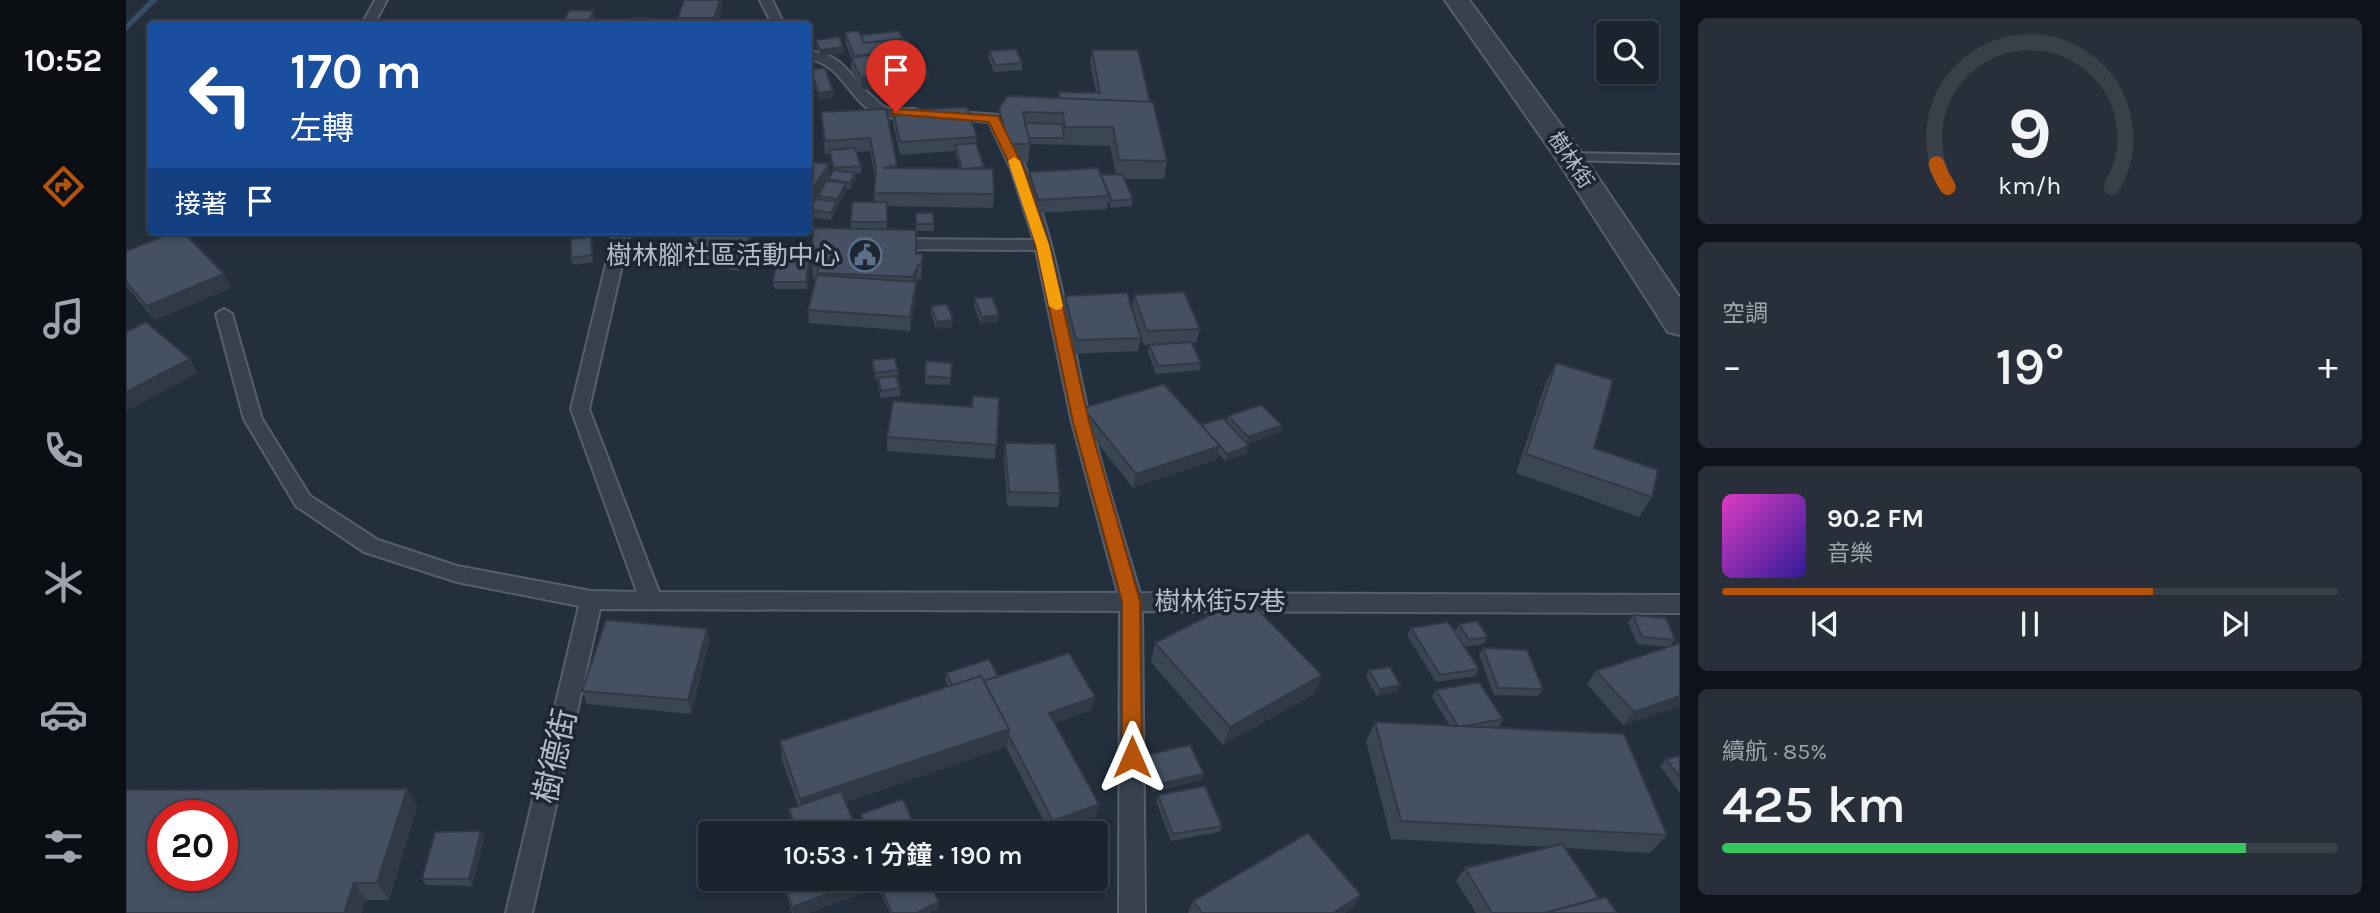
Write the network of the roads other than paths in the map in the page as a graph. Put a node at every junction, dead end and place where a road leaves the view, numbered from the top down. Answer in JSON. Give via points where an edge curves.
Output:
{"nodes":[{"id":1,"x":381,"y":0,"type":"edge"},
{"id":2,"x":766,"y":0,"type":"edge"},
{"id":3,"x":1457,"y":0,"type":"edge"},
{"id":4,"x":370,"y":21,"type":"edge"},
{"id":5,"x":776,"y":21,"type":"edge"},
{"id":6,"x":812,"y":55,"type":"edge"},
{"id":7,"x":1570,"y":157,"type":"junction"},
{"id":8,"x":1680,"y":159,"type":"edge"},
{"id":9,"x":621,"y":235,"type":"edge"},
{"id":10,"x":877,"y":244,"type":"edge"},
{"id":11,"x":1043,"y":245,"type":"junction"},
{"id":12,"x":224,"y":314,"type":"dead end"},
{"id":13,"x":1680,"y":324,"type":"edge"},
{"id":14,"x":591,"y":600,"type":"junction"},
{"id":15,"x":651,"y":600,"type":"junction"},
{"id":16,"x":1131,"y":601,"type":"junction"},
{"id":17,"x":1680,"y":604,"type":"edge"},
{"id":18,"x":519,"y":913,"type":"edge"},
{"id":19,"x":1132,"y":913,"type":"edge"}],
"edges":[{"from":1,"to":4,"type":"lane"},
{"from":2,"to":5,"type":"lane"},
{"from":3,"to":7,"type":"street","name":"樹林街"},
{"from":6,"to":11,"type":"lane","via":[[835,63],[884,113],[994,118],[1018,169]]},
{"from":7,"to":8,"type":"lane"},
{"from":7,"to":13,"type":"street","name":"樹林街"},
{"from":9,"to":15,"type":"lane","via":[[580,410]]},
{"from":10,"to":11,"type":"lane"},
{"from":11,"to":16,"type":"lane","via":[[1081,422]]},
{"from":12,"to":14,"type":"lane","name":"樹林街57巷","via":[[253,419],[303,501],[371,546],[457,574]]},
{"from":14,"to":15,"type":"lane","name":"樹林街57巷"},
{"from":14,"to":18,"type":"lane","name":"樹德街"},
{"from":15,"to":16,"type":"lane","name":"樹林街57巷"},
{"from":16,"to":17,"type":"lane","name":"樹林街57巷"},
{"from":16,"to":19,"type":"lane"}]}
